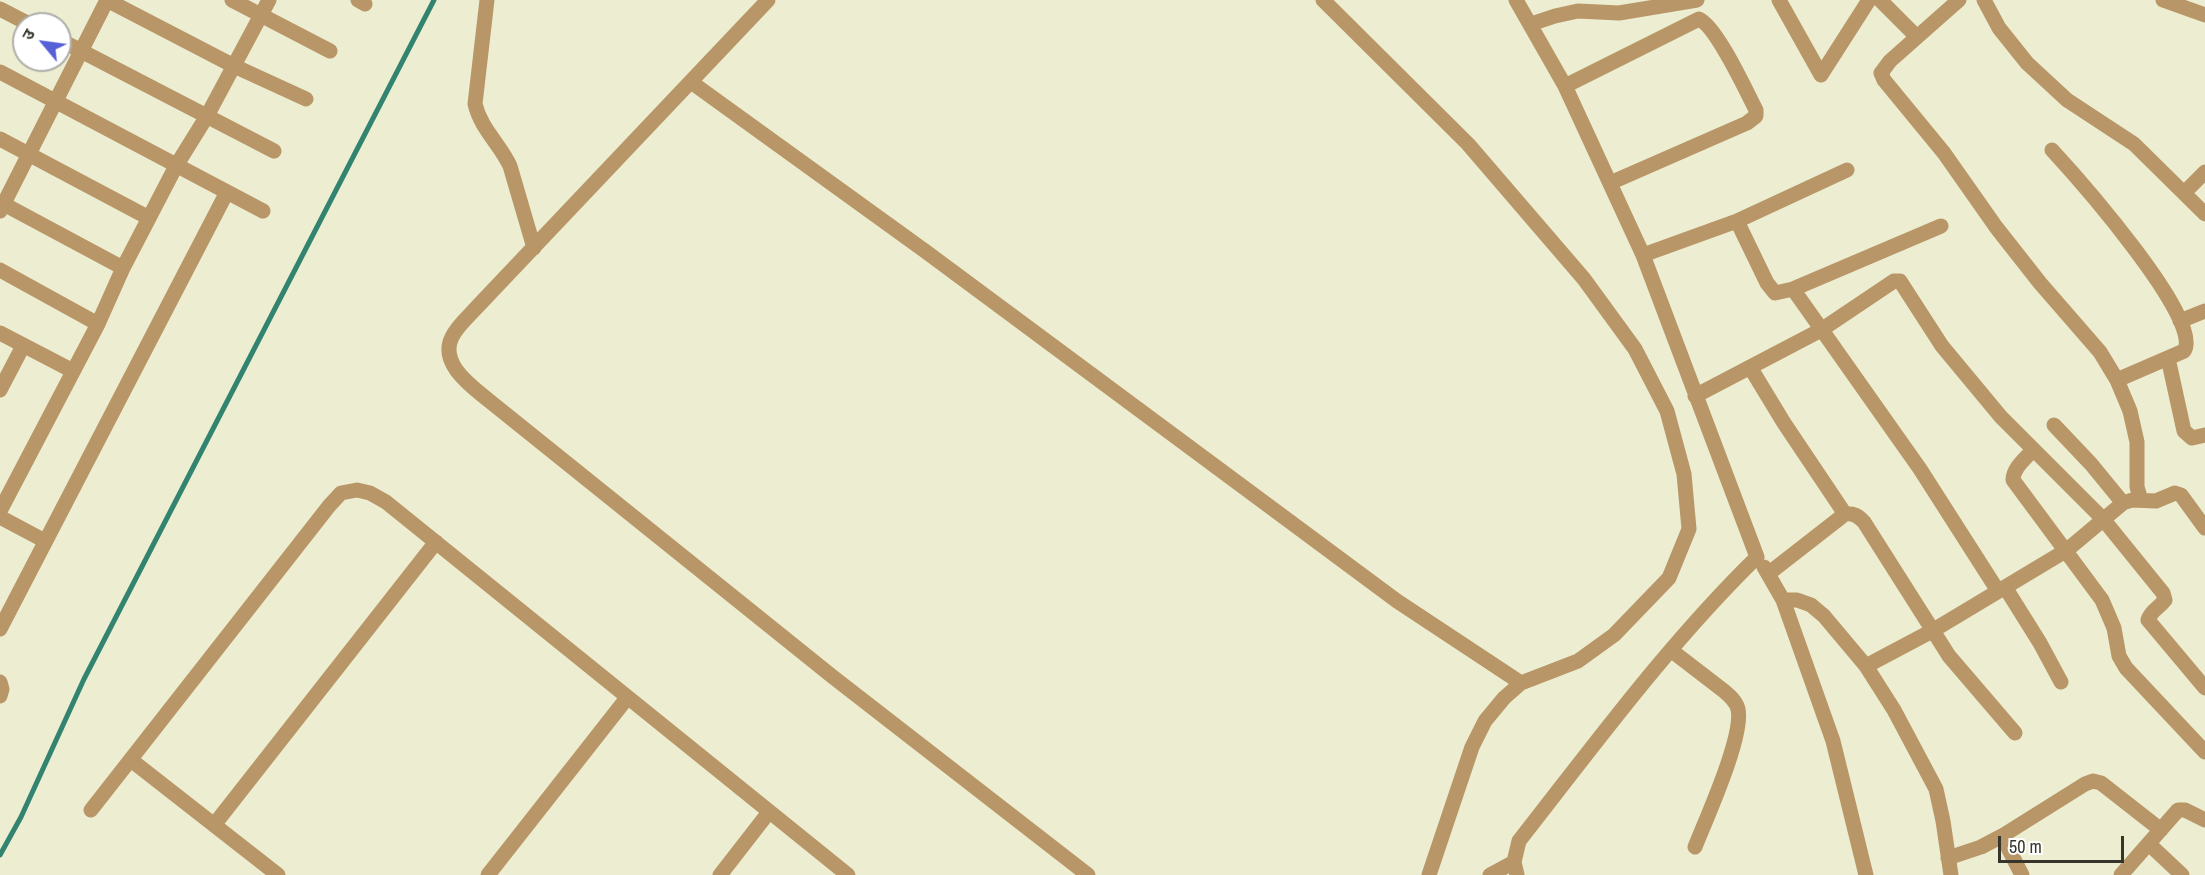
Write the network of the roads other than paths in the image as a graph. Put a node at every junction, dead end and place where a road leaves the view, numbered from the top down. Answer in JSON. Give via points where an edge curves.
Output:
{"nodes":[{"id":1,"x":107,"y":0,"type":"edge"},
{"id":2,"x":232,"y":0,"type":"edge"},
{"id":3,"x":269,"y":0,"type":"edge"},
{"id":4,"x":487,"y":0,"type":"edge"},
{"id":5,"x":768,"y":0,"type":"edge"},
{"id":6,"x":1323,"y":0,"type":"edge"},
{"id":7,"x":1516,"y":0,"type":"edge"},
{"id":8,"x":1697,"y":0,"type":"edge"},
{"id":9,"x":1779,"y":0,"type":"edge"},
{"id":10,"x":1869,"y":0,"type":"edge"},
{"id":11,"x":1880,"y":0,"type":"edge"},
{"id":12,"x":1959,"y":0,"type":"edge"},
{"id":13,"x":1984,"y":0,"type":"edge"},
{"id":14,"x":2163,"y":0,"type":"edge"},
{"id":15,"x":261,"y":15,"type":"junction"},
{"id":16,"x":2205,"y":15,"type":"edge"},
{"id":17,"x":1531,"y":24,"type":"junction"},
{"id":18,"x":1917,"y":37,"type":"junction"},
{"id":19,"x":72,"y":46,"type":"edge"},
{"id":20,"x":82,"y":51,"type":"junction"},
{"id":21,"x":330,"y":51,"type":"dead end"},
{"id":22,"x":234,"y":66,"type":"junction"},
{"id":23,"x":0,"y":72,"type":"edge"},
{"id":24,"x":691,"y":82,"type":"junction"},
{"id":25,"x":1565,"y":86,"type":"junction"},
{"id":26,"x":306,"y":99,"type":"dead end"},
{"id":27,"x":56,"y":102,"type":"junction"},
{"id":28,"x":207,"y":116,"type":"junction"},
{"id":29,"x":0,"y":139,"type":"edge"},
{"id":30,"x":2052,"y":150,"type":"dead end"},
{"id":31,"x":274,"y":151,"type":"dead end"},
{"id":32,"x":29,"y":154,"type":"junction"},
{"id":33,"x":176,"y":166,"type":"junction"},
{"id":34,"x":1847,"y":170,"type":"dead end"},
{"id":35,"x":2205,"y":172,"type":"edge"},
{"id":36,"x":1610,"y":183,"type":"junction"},
{"id":37,"x":227,"y":192,"type":"junction"},
{"id":38,"x":2184,"y":193,"type":"junction"},
{"id":39,"x":1,"y":205,"type":"edge"},
{"id":40,"x":263,"y":211,"type":"dead end"},
{"id":41,"x":2205,"y":214,"type":"edge"},
{"id":42,"x":149,"y":218,"type":"junction"},
{"id":43,"x":1737,"y":221,"type":"junction"},
{"id":44,"x":1941,"y":226,"type":"dead end"},
{"id":45,"x":534,"y":248,"type":"junction"},
{"id":46,"x":1643,"y":255,"type":"junction"},
{"id":47,"x":123,"y":268,"type":"junction"},
{"id":48,"x":0,"y":270,"type":"edge"},
{"id":49,"x":1793,"y":289,"type":"junction"},
{"id":50,"x":2205,"y":311,"type":"edge"},
{"id":51,"x":2180,"y":321,"type":"junction"},
{"id":52,"x":98,"y":324,"type":"junction"},
{"id":53,"x":1821,"y":330,"type":"junction"},
{"id":54,"x":0,"y":333,"type":"edge"},
{"id":55,"x":23,"y":346,"type":"junction"},
{"id":56,"x":2168,"y":358,"type":"junction"},
{"id":57,"x":1750,"y":367,"type":"junction"},
{"id":58,"x":73,"y":371,"type":"junction"},
{"id":59,"x":2117,"y":380,"type":"junction"},
{"id":60,"x":0,"y":390,"type":"edge"},
{"id":61,"x":1695,"y":396,"type":"junction"},
{"id":62,"x":2054,"y":425,"type":"dead end"},
{"id":63,"x":2205,"y":435,"type":"edge"},
{"id":64,"x":2033,"y":450,"type":"junction"},
{"id":65,"x":2141,"y":500,"type":"junction"},
{"id":66,"x":2123,"y":503,"type":"junction"},
{"id":67,"x":0,"y":511,"type":"edge"},
{"id":68,"x":1845,"y":514,"type":"junction"},
{"id":69,"x":0,"y":518,"type":"edge"},
{"id":70,"x":2103,"y":519,"type":"junction"},
{"id":71,"x":2205,"y":528,"type":"edge"},
{"id":72,"x":45,"y":541,"type":"junction"},
{"id":73,"x":436,"y":542,"type":"junction"},
{"id":74,"x":2067,"y":550,"type":"junction"},
{"id":75,"x":1757,"y":557,"type":"junction"},
{"id":76,"x":1768,"y":574,"type":"junction"},
{"id":77,"x":2001,"y":589,"type":"junction"},
{"id":78,"x":1783,"y":600,"type":"junction"},
{"id":79,"x":0,"y":629,"type":"edge"},
{"id":80,"x":1932,"y":631,"type":"junction"},
{"id":81,"x":1672,"y":651,"type":"junction"},
{"id":82,"x":1866,"y":666,"type":"junction"},
{"id":83,"x":0,"y":682,"type":"edge"},
{"id":84,"x":2061,"y":682,"type":"dead end"},
{"id":85,"x":1521,"y":683,"type":"junction"},
{"id":86,"x":2205,"y":688,"type":"edge"},
{"id":87,"x":0,"y":696,"type":"edge"},
{"id":88,"x":627,"y":698,"type":"junction"},
{"id":89,"x":2015,"y":733,"type":"dead end"},
{"id":90,"x":2205,"y":752,"type":"edge"},
{"id":91,"x":131,"y":760,"type":"junction"},
{"id":92,"x":91,"y":810,"type":"dead end"},
{"id":93,"x":769,"y":812,"type":"junction"},
{"id":94,"x":2205,"y":820,"type":"edge"},
{"id":95,"x":214,"y":825,"type":"junction"},
{"id":96,"x":2161,"y":830,"type":"junction"},
{"id":97,"x":2002,"y":836,"type":"junction"},
{"id":98,"x":2149,"y":844,"type":"junction"},
{"id":99,"x":1695,"y":847,"type":"dead end"},
{"id":100,"x":1948,"y":858,"type":"junction"},
{"id":101,"x":1516,"y":869,"type":"edge"},
{"id":102,"x":278,"y":875,"type":"edge"},
{"id":103,"x":488,"y":875,"type":"edge"},
{"id":104,"x":720,"y":875,"type":"edge"},
{"id":105,"x":848,"y":875,"type":"edge"},
{"id":106,"x":1088,"y":875,"type":"edge"},
{"id":107,"x":1428,"y":875,"type":"edge"},
{"id":108,"x":1490,"y":875,"type":"edge"},
{"id":109,"x":1866,"y":875,"type":"edge"},
{"id":110,"x":1951,"y":875,"type":"edge"},
{"id":111,"x":2022,"y":875,"type":"edge"},
{"id":112,"x":2121,"y":875,"type":"edge"},
{"id":113,"x":2182,"y":875,"type":"edge"}],
"edges":[{"from":1,"to":20,"type":"street"},
{"from":1,"to":22,"type":"street"},
{"from":2,"to":15,"type":"street"},
{"from":3,"to":15,"type":"street"},
{"from":4,"to":45,"type":"street","via":[[475,104],[484,129],[510,166]]},
{"from":5,"to":24,"type":"street"},
{"from":6,"to":85,"type":"street","via":[[1468,144],[1584,279],[1635,349],[1667,411],[1684,474],[1689,529],[1669,578],[1614,636],[1578,661]]},
{"from":7,"to":17,"type":"street"},
{"from":8,"to":17,"type":"street","via":[[1619,13],[1578,11]]},
{"from":9,"to":10,"type":"street","via":[[1821,75]]},
{"from":11,"to":18,"type":"street"},
{"from":12,"to":18,"type":"street"},
{"from":13,"to":38,"type":"street","via":[[1999,28],[2027,63],[2067,100],[2134,144]]},
{"from":14,"to":16,"type":"street"},
{"from":15,"to":21,"type":"street"},
{"from":15,"to":22,"type":"street"},
{"from":17,"to":25,"type":"street"},
{"from":18,"to":59,"type":"street","via":[[1883,68],[1884,80],[1944,153],[2033,274],[2088,336]]},
{"from":19,"to":20,"type":"street"},
{"from":20,"to":27,"type":"street"},
{"from":20,"to":28,"type":"street"},
{"from":22,"to":26,"type":"street"},
{"from":22,"to":28,"type":"street"},
{"from":23,"to":27,"type":"street"},
{"from":24,"to":45,"type":"street"},
{"from":24,"to":85,"type":"street","via":[[1397,601]]},
{"from":25,"to":36,"type":"street"},
{"from":25,"to":36,"type":"street","via":[[1699,19],[1732,63],[1756,110],[1756,116],[1747,123]]},
{"from":27,"to":32,"type":"street"},
{"from":27,"to":33,"type":"street"},
{"from":28,"to":31,"type":"street"},
{"from":28,"to":33,"type":"street"},
{"from":29,"to":32,"type":"street"},
{"from":30,"to":51,"type":"street","via":[[2142,254]]},
{"from":32,"to":39,"type":"street"},
{"from":32,"to":42,"type":"street"},
{"from":33,"to":37,"type":"street"},
{"from":33,"to":42,"type":"street"},
{"from":34,"to":43,"type":"street"},
{"from":35,"to":38,"type":"street"},
{"from":36,"to":46,"type":"street"},
{"from":37,"to":40,"type":"street"},
{"from":37,"to":72,"type":"street"},
{"from":38,"to":41,"type":"street"},
{"from":39,"to":47,"type":"street"},
{"from":42,"to":47,"type":"street"},
{"from":43,"to":46,"type":"street"},
{"from":43,"to":49,"type":"street","via":[[1770,288],[1775,293]]},
{"from":44,"to":49,"type":"street"},
{"from":45,"to":106,"type":"street","via":[[451,338],[450,357],[462,378],[833,677]]},
{"from":46,"to":61,"type":"street"},
{"from":47,"to":52,"type":"street"},
{"from":48,"to":52,"type":"street"},
{"from":49,"to":53,"type":"street"},
{"from":50,"to":51,"type":"street"},
{"from":51,"to":56,"type":"street","via":[[2187,346]]},
{"from":52,"to":58,"type":"street"},
{"from":53,"to":57,"type":"street"},
{"from":53,"to":64,"type":"street","via":[[1894,281],[1900,281],[1942,346]]},
{"from":53,"to":77,"type":"street"},
{"from":54,"to":55,"type":"street"},
{"from":55,"to":58,"type":"street"},
{"from":55,"to":60,"type":"street"},
{"from":56,"to":59,"type":"street"},
{"from":56,"to":63,"type":"street","via":[[2184,431],[2192,438]]},
{"from":57,"to":61,"type":"street"},
{"from":57,"to":68,"type":"street"},
{"from":58,"to":67,"type":"street"},
{"from":59,"to":65,"type":"street","via":[[2137,442],[2137,487]]},
{"from":61,"to":75,"type":"street"},
{"from":62,"to":66,"type":"street"},
{"from":64,"to":70,"type":"street"},
{"from":64,"to":74,"type":"street","via":[[2016,469],[2013,480]]},
{"from":65,"to":66,"type":"street"},
{"from":65,"to":71,"type":"street","via":[[2181,495]]},
{"from":66,"to":70,"type":"street"},
{"from":68,"to":76,"type":"street"},
{"from":68,"to":80,"type":"street","via":[[1852,513],[1864,522]]},
{"from":69,"to":72,"type":"street"},
{"from":70,"to":74,"type":"street"},
{"from":70,"to":86,"type":"street","via":[[2163,592],[2165,600],[2150,613],[2151,625]]},
{"from":72,"to":79,"type":"street"},
{"from":73,"to":88,"type":"street"},
{"from":73,"to":91,"type":"street","via":[[370,493],[341,493]]},
{"from":73,"to":95,"type":"street"},
{"from":74,"to":77,"type":"street"},
{"from":74,"to":90,"type":"street","via":[[2105,606],[2126,668]]},
{"from":75,"to":76,"type":"street"},
{"from":75,"to":81,"type":"street","via":[[1719,594]]},
{"from":76,"to":78,"type":"street"},
{"from":77,"to":80,"type":"street"},
{"from":77,"to":84,"type":"street","via":[[2040,643]]},
{"from":78,"to":82,"type":"street","via":[[1811,605]]},
{"from":78,"to":109,"type":"street","via":[[1833,741]]},
{"from":80,"to":82,"type":"street"},
{"from":80,"to":89,"type":"street"},
{"from":81,"to":99,"type":"street","via":[[1725,691],[1738,708],[1735,741]]},
{"from":81,"to":101,"type":"street","via":[[1519,841]]},
{"from":82,"to":100,"type":"street","via":[[1936,789]]},
{"from":83,"to":87,"type":"street"},
{"from":85,"to":107,"type":"street","via":[[1485,721],[1472,747]]},
{"from":88,"to":93,"type":"street"},
{"from":88,"to":103,"type":"street"},
{"from":91,"to":92,"type":"street"},
{"from":91,"to":95,"type":"street"},
{"from":93,"to":104,"type":"street"},
{"from":93,"to":105,"type":"street"},
{"from":94,"to":96,"type":"street","via":[[2178,810]]},
{"from":95,"to":102,"type":"street"},
{"from":96,"to":97,"type":"street","via":[[2101,783],[2093,781]]},
{"from":96,"to":98,"type":"street"},
{"from":97,"to":100,"type":"street"},
{"from":97,"to":111,"type":"street"},
{"from":98,"to":112,"type":"street"},
{"from":98,"to":113,"type":"street"},
{"from":100,"to":110,"type":"street"},
{"from":101,"to":108,"type":"street"}]}
